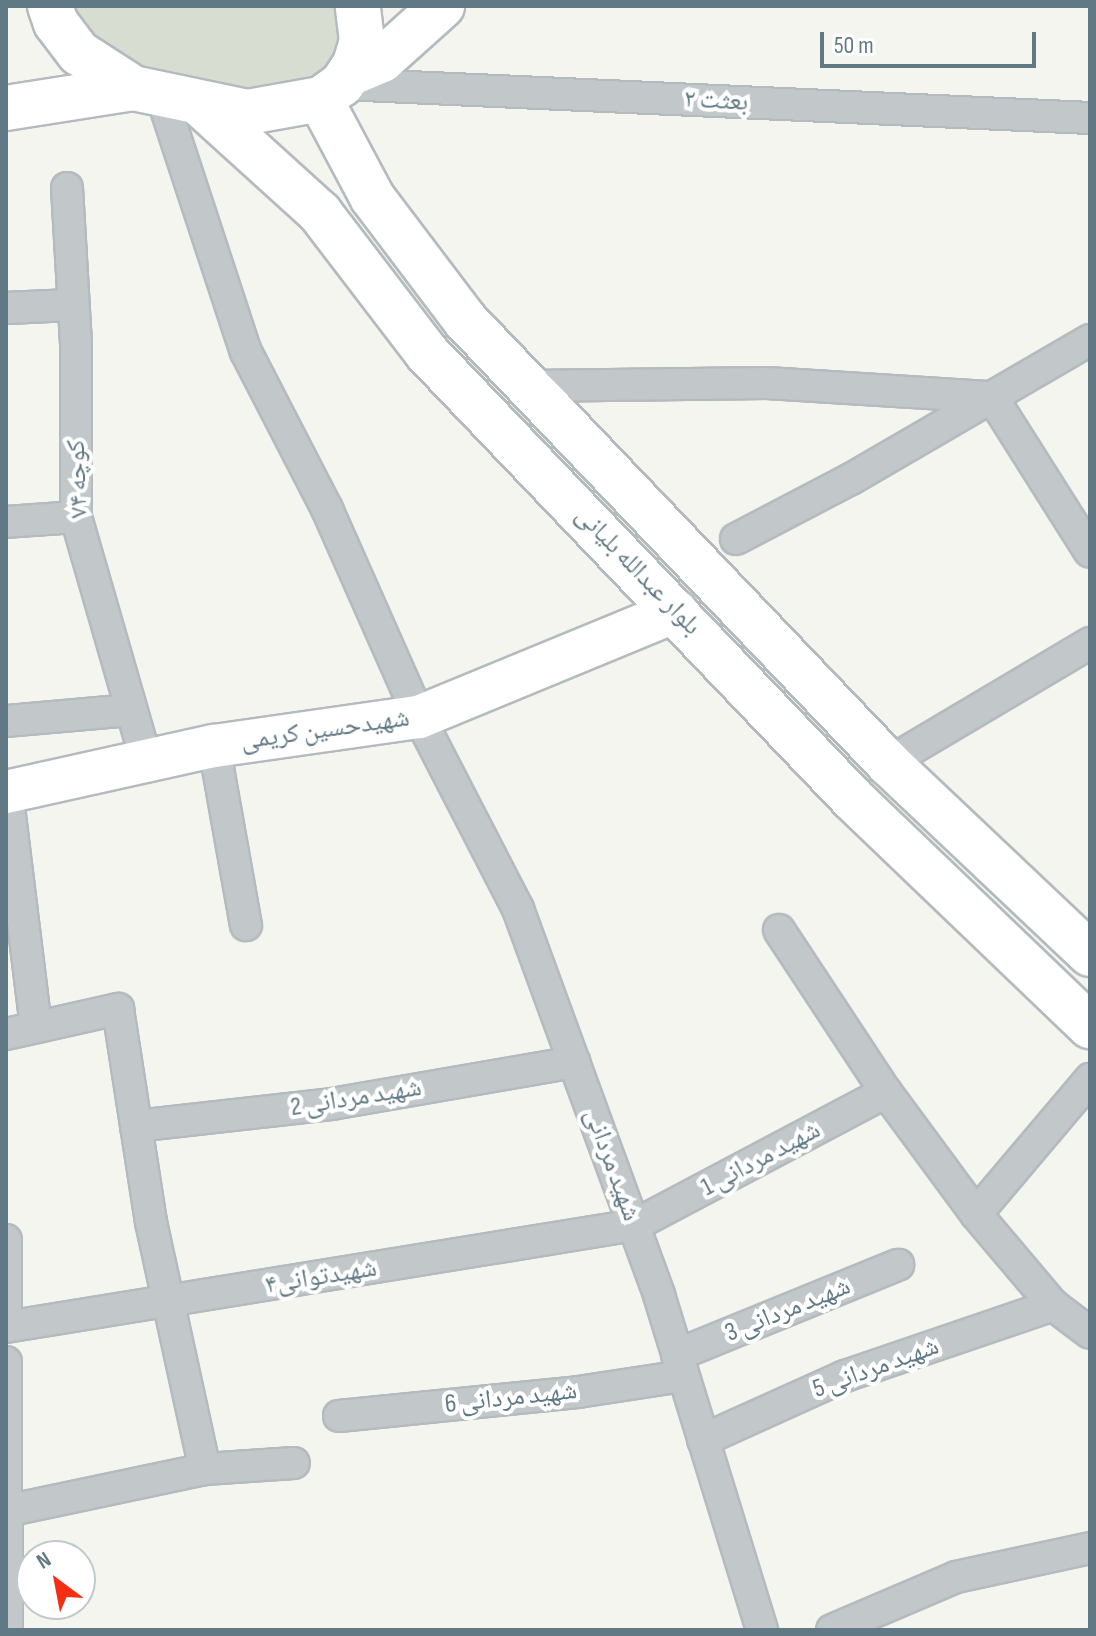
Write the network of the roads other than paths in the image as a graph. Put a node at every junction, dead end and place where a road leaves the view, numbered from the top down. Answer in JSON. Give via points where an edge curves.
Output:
{"nodes":[{"id":1,"x":50,"y":6,"type":"edge"},
{"id":2,"x":358,"y":6,"type":"edge"},
{"id":3,"x":442,"y":6,"type":"edge"},
{"id":4,"x":337,"y":86,"type":"junction"},
{"id":5,"x":165,"y":96,"type":"junction"},
{"id":6,"x":6,"y":108,"type":"edge"},
{"id":7,"x":1090,"y":118,"type":"edge"},
{"id":8,"x":67,"y":188,"type":"dead end"},
{"id":9,"x":73,"y":305,"type":"junction"},
{"id":10,"x":6,"y":308,"type":"edge"},
{"id":11,"x":1090,"y":340,"type":"edge"},
{"id":12,"x":528,"y":386,"type":"junction"},
{"id":13,"x":992,"y":397,"type":"junction"},
{"id":14,"x":76,"y":517,"type":"junction"},
{"id":15,"x":6,"y":522,"type":"edge"},
{"id":16,"x":736,"y":539,"type":"dead end"},
{"id":17,"x":1090,"y":552,"type":"edge"},
{"id":18,"x":676,"y":611,"type":"junction"},
{"id":19,"x":1090,"y":643,"type":"edge"},
{"id":20,"x":131,"y":710,"type":"junction"},
{"id":21,"x":419,"y":717,"type":"junction"},
{"id":22,"x":6,"y":721,"type":"edge"},
{"id":23,"x":214,"y":746,"type":"junction"},
{"id":24,"x":146,"y":760,"type":"junction"},
{"id":25,"x":888,"y":763,"type":"junction"},
{"id":26,"x":6,"y":792,"type":"edge"},
{"id":27,"x":246,"y":925,"type":"dead end"},
{"id":28,"x":779,"y":930,"type":"dead end"},
{"id":29,"x":1090,"y":954,"type":"edge"},
{"id":30,"x":1090,"y":1026,"type":"edge"},
{"id":31,"x":36,"y":1027,"type":"junction"},
{"id":32,"x":6,"y":1034,"type":"edge"},
{"id":33,"x":574,"y":1062,"type":"junction"},
{"id":34,"x":1090,"y":1079,"type":"edge"},
{"id":35,"x":886,"y":1092,"type":"junction"},
{"id":36,"x":136,"y":1126,"type":"junction"},
{"id":37,"x":976,"y":1214,"type":"junction"},
{"id":38,"x":635,"y":1225,"type":"junction"},
{"id":39,"x":6,"y":1240,"type":"edge"},
{"id":40,"x":898,"y":1265,"type":"dead end"},
{"id":41,"x":169,"y":1302,"type":"junction"},
{"id":42,"x":1053,"y":1305,"type":"junction"},
{"id":43,"x":6,"y":1308,"type":"edge"},
{"id":44,"x":6,"y":1327,"type":"edge"},
{"id":45,"x":1090,"y":1333,"type":"edge"},
{"id":46,"x":6,"y":1362,"type":"edge"},
{"id":47,"x":680,"y":1366,"type":"junction"},
{"id":48,"x":339,"y":1416,"type":"dead end"},
{"id":49,"x":703,"y":1440,"type":"junction"},
{"id":50,"x":294,"y":1463,"type":"dead end"},
{"id":51,"x":205,"y":1469,"type":"junction"},
{"id":52,"x":6,"y":1511,"type":"edge"},
{"id":53,"x":1090,"y":1548,"type":"edge"},
{"id":54,"x":7,"y":1628,"type":"edge"},
{"id":55,"x":762,"y":1630,"type":"edge"},
{"id":56,"x":832,"y":1630,"type":"edge"}],
"edges":[{"from":1,"to":5,"type":"main road","name":"بلوار عبدالله بلیانی","via":[[79,53]]},
{"from":2,"to":4,"type":"main road","via":[[362,41]]},
{"from":3,"to":4,"type":"main road","via":[[382,60]]},
{"from":4,"to":5,"type":"main road","via":[[248,112]]},
{"from":4,"to":7,"type":"street","name":"بعثت ۲"},
{"from":4,"to":12,"type":"main road","name":"بلوار عبدالله بلیانی","via":[[372,197],[465,320]]},
{"from":5,"to":6,"type":"main road"},
{"from":5,"to":18,"type":"main road","name":"بلوار عبدالله بلیانی","via":[[320,213],[427,353]]},
{"from":5,"to":21,"type":"street","name":"شهید مردانی","via":[[246,352],[327,509]]},
{"from":8,"to":9,"type":"street","name":"کوچه ۷۴"},
{"from":9,"to":10,"type":"street"},
{"from":9,"to":14,"type":"street","name":"کوچه ۷۴"},
{"from":11,"to":13,"type":"street"},
{"from":12,"to":13,"type":"street","via":[[767,383]]},
{"from":12,"to":25,"type":"main road","name":"بلوار عبدالله بلیانی"},
{"from":13,"to":16,"type":"street"},
{"from":13,"to":17,"type":"street"},
{"from":14,"to":15,"type":"street"},
{"from":14,"to":20,"type":"street","name":"کوچه ۷۴"},
{"from":18,"to":21,"type":"street","name":"شهیدحسین کریمی"},
{"from":18,"to":30,"type":"main road","name":"بلوار عبدالله بلیانی","via":[[852,798]]},
{"from":19,"to":25,"type":"street"},
{"from":20,"to":22,"type":"street"},
{"from":20,"to":24,"type":"street","name":"کوچه ۷۴"},
{"from":21,"to":23,"type":"street","name":"شهیدحسین کریمی"},
{"from":21,"to":33,"type":"street","name":"شهید مردانی","via":[[518,909]]},
{"from":23,"to":24,"type":"street","name":"شهیدحسین کریمی"},
{"from":23,"to":27,"type":"street"},
{"from":24,"to":26,"type":"street","name":"شهیدحسین کریمی"},
{"from":25,"to":29,"type":"main road","name":"بلوار عبدالله بلیانی"},
{"from":26,"to":31,"type":"street"},
{"from":28,"to":35,"type":"street"},
{"from":31,"to":32,"type":"street"},
{"from":31,"to":36,"type":"street","via":[[118,1009]]},
{"from":33,"to":36,"type":"street","name":"شهید مردانی 2","via":[[332,1104]]},
{"from":33,"to":38,"type":"street","name":"شهید مردانی"},
{"from":34,"to":37,"type":"street"},
{"from":35,"to":37,"type":"street"},
{"from":35,"to":38,"type":"street","name":"شهید مردانی 1"},
{"from":36,"to":41,"type":"street"},
{"from":37,"to":42,"type":"street"},
{"from":38,"to":41,"type":"street","name":"شهیدتوانی۴"},
{"from":38,"to":47,"type":"street","name":"شهید مردانی"},
{"from":39,"to":43,"type":"street"},
{"from":40,"to":47,"type":"street","name":"شهید مردانی 3"},
{"from":41,"to":44,"type":"street","name":"شهیدتوانی۴"},
{"from":41,"to":51,"type":"street"},
{"from":42,"to":45,"type":"street"},
{"from":42,"to":49,"type":"street","name":"شهید مردانی 5","via":[[845,1376]]},
{"from":46,"to":52,"type":"street"},
{"from":47,"to":48,"type":"street","name":"شهید مردانی 6","via":[[578,1392]]},
{"from":47,"to":49,"type":"street","name":"شهید مردانی"},
{"from":49,"to":55,"type":"street","name":"شهید مردانی"},
{"from":50,"to":51,"type":"street"},
{"from":51,"to":52,"type":"street"},
{"from":52,"to":54,"type":"street"},
{"from":53,"to":56,"type":"street","via":[[956,1577]]}]}
